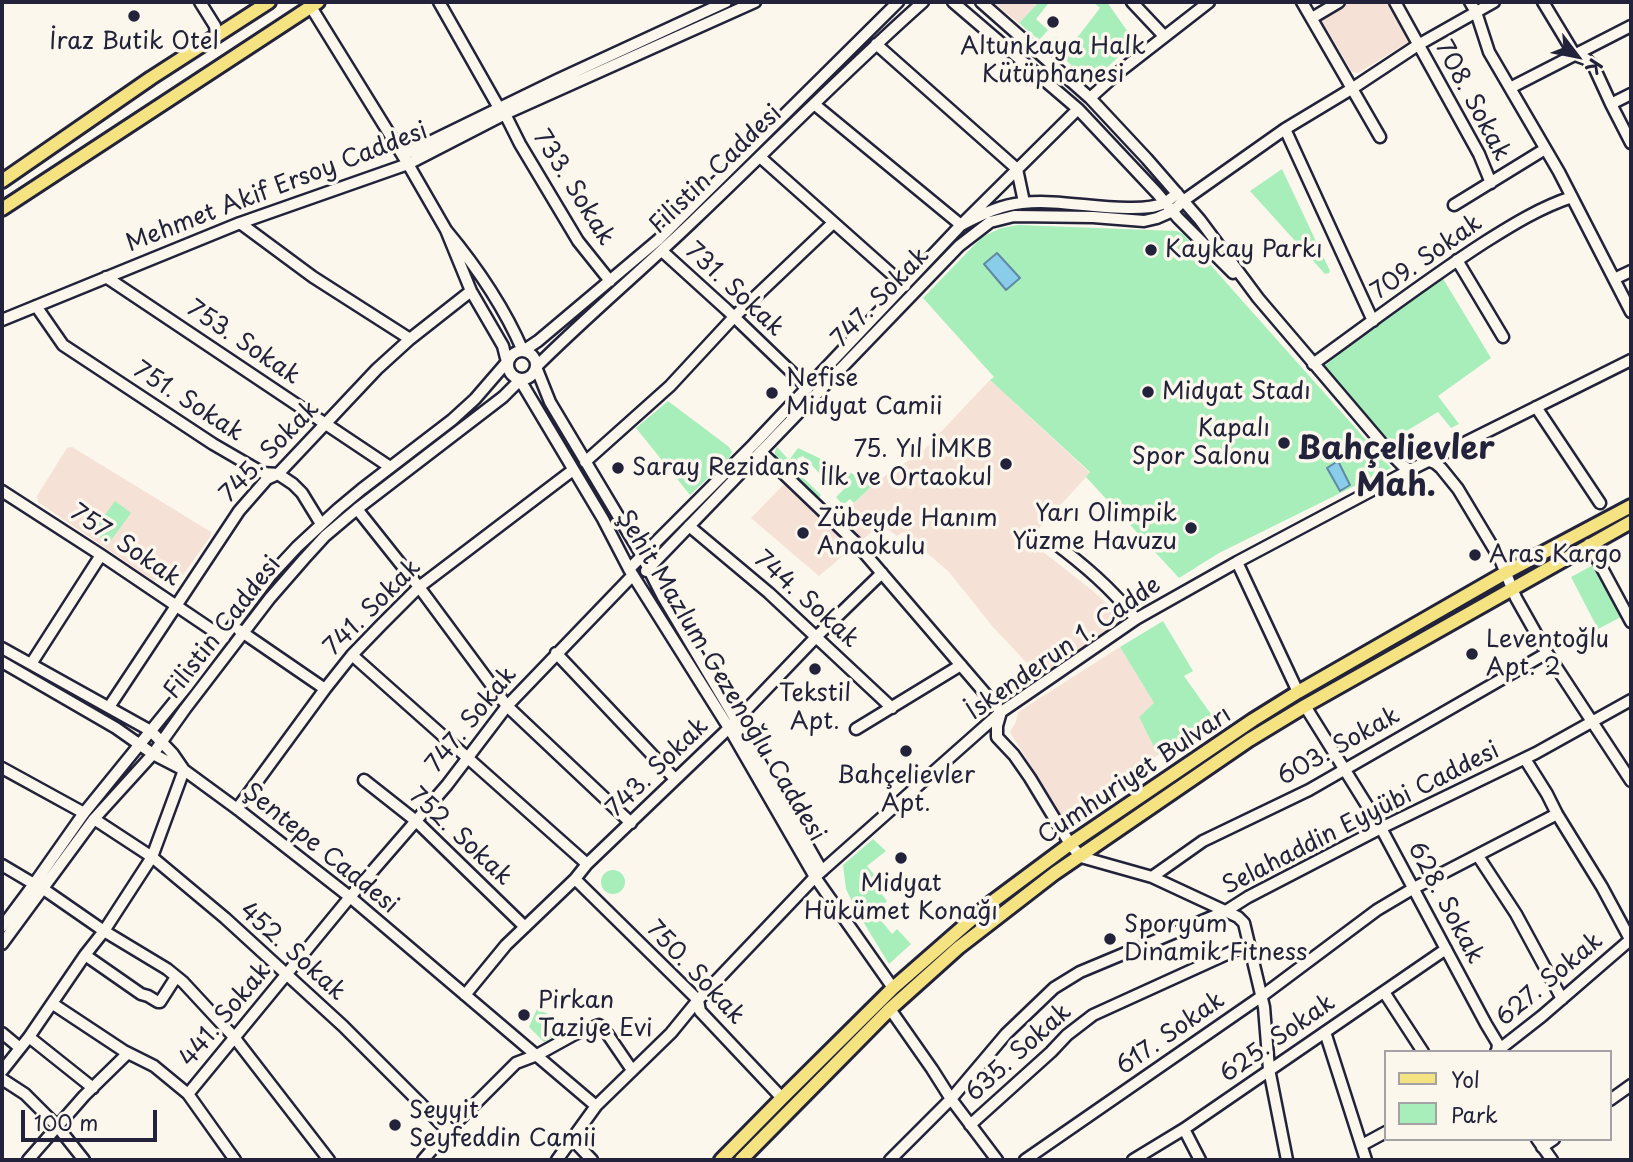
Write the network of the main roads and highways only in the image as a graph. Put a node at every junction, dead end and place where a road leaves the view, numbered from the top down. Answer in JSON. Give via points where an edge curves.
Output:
{"nodes":[{"id":1,"x":269,"y":2,"type":"edge"},
{"id":2,"x":314,"y":5,"type":"edge"},
{"id":3,"x":4,"y":175,"type":"edge"},
{"id":4,"x":2,"y":209,"type":"edge"},
{"id":5,"x":1631,"y":506,"type":"edge"},
{"id":6,"x":1631,"y":522,"type":"edge"},
{"id":7,"x":721,"y":1160,"type":"edge"},
{"id":8,"x":740,"y":1160,"type":"edge"}],
"edges":[{"from":1,"to":3,"type":"main road"},
{"from":2,"to":4,"type":"main road"},
{"from":5,"to":7,"type":"main road","name":"Cumhuriyet Bulvarı","via":[[1505,572],[1298,692],[1070,844],[988,905],[893,988]]},
{"from":6,"to":8,"type":"main road","name":"Cumhuriyet Bulvarı","via":[[1249,740],[1055,873],[958,948],[890,1009]]}]}
